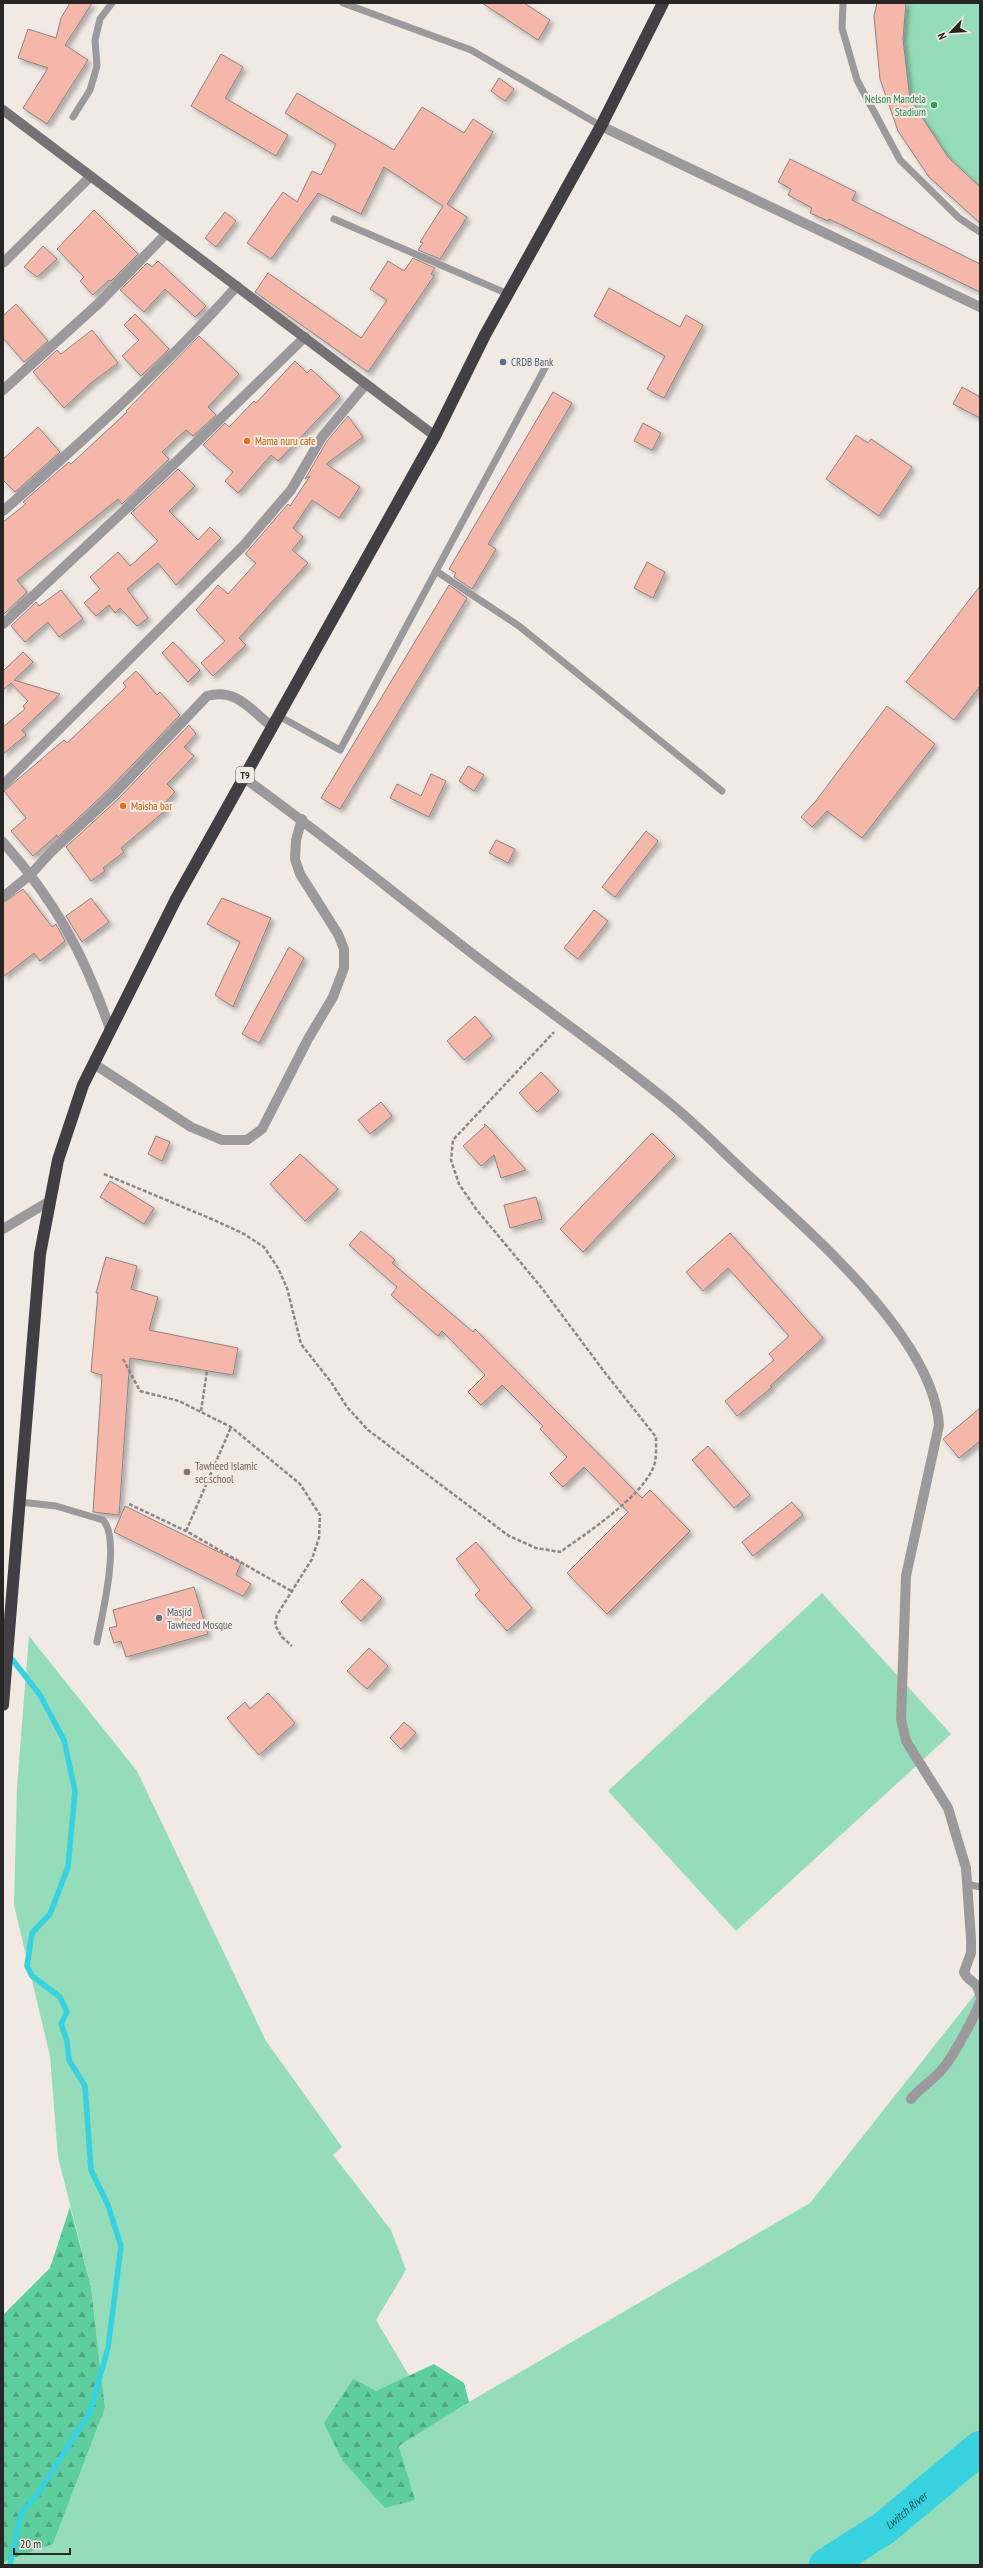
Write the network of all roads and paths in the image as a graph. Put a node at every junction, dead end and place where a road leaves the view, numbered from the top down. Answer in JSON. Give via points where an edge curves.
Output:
{"nodes":[{"id":1,"x":112,"y":3,"type":"edge"},
{"id":2,"x":343,"y":3,"type":"edge"},
{"id":3,"x":663,"y":3,"type":"edge"},
{"id":4,"x":843,"y":3,"type":"edge"},
{"id":5,"x":3,"y":110,"type":"edge"},
{"id":6,"x":73,"y":118,"type":"dead end"},
{"id":7,"x":601,"y":126,"type":"junction"},
{"id":8,"x":91,"y":176,"type":"junction"},
{"id":9,"x":334,"y":219,"type":"dead end"},
{"id":10,"x":980,"y":232,"type":"edge"},
{"id":11,"x":166,"y":234,"type":"junction"},
{"id":12,"x":3,"y":263,"type":"edge"},
{"id":13,"x":236,"y":286,"type":"junction"},
{"id":14,"x":508,"y":294,"type":"junction"},
{"id":15,"x":980,"y":307,"type":"edge"},
{"id":16,"x":305,"y":337,"type":"junction"},
{"id":17,"x":546,"y":366,"type":"dead end"},
{"id":18,"x":366,"y":384,"type":"junction"},
{"id":19,"x":3,"y":390,"type":"edge"},
{"id":20,"x":435,"y":436,"type":"junction"},
{"id":21,"x":3,"y":511,"type":"edge"},
{"id":22,"x":436,"y":571,"type":"junction"},
{"id":23,"x":3,"y":624,"type":"edge"},
{"id":24,"x":277,"y":715,"type":"junction"},
{"id":25,"x":271,"y":726,"type":"junction"},
{"id":26,"x":244,"y":778,"type":"junction"},
{"id":27,"x":3,"y":785,"type":"edge"},
{"id":28,"x":722,"y":791,"type":"dead end"},
{"id":29,"x":302,"y":819,"type":"junction"},
{"id":30,"x":3,"y":842,"type":"edge"},
{"id":31,"x":31,"y":874,"type":"junction"},
{"id":32,"x":3,"y":897,"type":"edge"},
{"id":33,"x":562,"y":1022,"type":"junction"},
{"id":34,"x":110,"y":1029,"type":"junction"},
{"id":35,"x":94,"y":1064,"type":"junction"},
{"id":36,"x":104,"y":1174,"type":"dead end"},
{"id":37,"x":48,"y":1202,"type":"junction"},
{"id":38,"x":3,"y":1229,"type":"edge"},
{"id":39,"x":122,"y":1359,"type":"dead end"},
{"id":40,"x":207,"y":1371,"type":"dead end"},
{"id":41,"x":201,"y":1410,"type":"junction"},
{"id":42,"x":231,"y":1427,"type":"junction"},
{"id":43,"x":20,"y":1502,"type":"junction"},
{"id":44,"x":129,"y":1504,"type":"dead end"},
{"id":45,"x":186,"y":1531,"type":"junction"},
{"id":46,"x":293,"y":1592,"type":"junction"},
{"id":47,"x":97,"y":1642,"type":"dead end"},
{"id":48,"x":292,"y":1646,"type":"dead end"},
{"id":49,"x":3,"y":1705,"type":"edge"},
{"id":50,"x":967,"y":1884,"type":"junction"},
{"id":51,"x":980,"y":1887,"type":"edge"},
{"id":52,"x":980,"y":1995,"type":"edge"},
{"id":53,"x":980,"y":2002,"type":"edge"},
{"id":54,"x":911,"y":2099,"type":"dead end"}],
"edges":[{"from":1,"to":6,"type":"lane","via":[[100,19],[97,33],[97,66],[90,90]]},
{"from":2,"to":7,"type":"lane","via":[[471,50]]},
{"from":3,"to":7,"type":"highway","number":"T9"},
{"from":4,"to":10,"type":"lane","via":[[842,28],[857,80],[900,160],[959,218]]},
{"from":5,"to":8,"type":"street"},
{"from":7,"to":14,"type":"highway","number":"T9"},
{"from":7,"to":15,"type":"street"},
{"from":8,"to":11,"type":"street"},
{"from":8,"to":12,"type":"street"},
{"from":9,"to":14,"type":"lane"},
{"from":11,"to":13,"type":"street"},
{"from":11,"to":19,"type":"street","via":[[99,303]]},
{"from":13,"to":16,"type":"street"},
{"from":13,"to":21,"type":"street","via":[[208,318],[88,435]]},
{"from":14,"to":20,"type":"highway","number":"T9"},
{"from":16,"to":18,"type":"street"},
{"from":16,"to":23,"type":"street"},
{"from":17,"to":22,"type":"lane"},
{"from":18,"to":20,"type":"street"},
{"from":18,"to":27,"type":"street","via":[[322,436],[291,490],[253,535]]},
{"from":20,"to":24,"type":"highway","number":"T9"},
{"from":22,"to":24,"type":"lane","via":[[340,750]]},
{"from":22,"to":28,"type":"lane","via":[[518,626]]},
{"from":24,"to":25,"type":"highway","number":"T9"},
{"from":25,"to":26,"type":"highway","number":"T9"},
{"from":25,"to":31,"type":"street","via":[[231,694],[218,693],[207,696],[114,794]]},
{"from":26,"to":29,"type":"street"},
{"from":26,"to":34,"type":"highway","number":"T9","via":[[176,899]]},
{"from":29,"to":33,"type":"street"},
{"from":29,"to":35,"type":"street","via":[[296,840],[295,859],[300,874],[338,934],[344,949],[344,968],[333,997],[308,1039],[262,1129],[247,1140],[222,1140],[192,1127]]},
{"from":30,"to":31,"type":"street"},
{"from":31,"to":32,"type":"street"},
{"from":31,"to":34,"type":"street","via":[[53,904],[82,957]]},
{"from":33,"to":36,"type":"path","via":[[453,1140],[451,1160],[459,1184],[476,1209],[541,1287],[656,1437],[654,1467],[635,1492],[600,1524],[560,1552],[536,1548],[509,1536],[368,1430],[347,1407],[301,1344],[287,1288],[264,1247],[214,1220]]},
{"from":33,"to":50,"type":"street","via":[[672,1105],[829,1250],[863,1286],[894,1326],[931,1388],[938,1407],[939,1425],[906,1576],[901,1719],[906,1741],[948,1808],[966,1868]]},
{"from":34,"to":35,"type":"highway","number":"T9"},
{"from":35,"to":37,"type":"highway","number":"T9","via":[[70,1123]]},
{"from":37,"to":38,"type":"street"},
{"from":37,"to":43,"type":"highway","number":"T9","via":[[40,1254]]},
{"from":39,"to":41,"type":"path","via":[[140,1391],[180,1401]]},
{"from":40,"to":41,"type":"path"},
{"from":41,"to":42,"type":"path"},
{"from":42,"to":45,"type":"path"},
{"from":42,"to":46,"type":"path","via":[[300,1484],[320,1515],[319,1538],[312,1559]]},
{"from":43,"to":47,"type":"lane","via":[[56,1506],[103,1520],[108,1525],[111,1538],[110,1558]]},
{"from":43,"to":49,"type":"highway","number":"T9"},
{"from":44,"to":45,"type":"path"},
{"from":45,"to":46,"type":"path"},
{"from":46,"to":48,"type":"path","via":[[277,1615],[275,1625],[282,1637]]},
{"from":50,"to":51,"type":"lane"},
{"from":50,"to":52,"type":"street","via":[[971,1946],[964,1972],[966,1977],[977,1985]]},
{"from":53,"to":54,"type":"street","via":[[976,2014],[943,2068]]}]}
